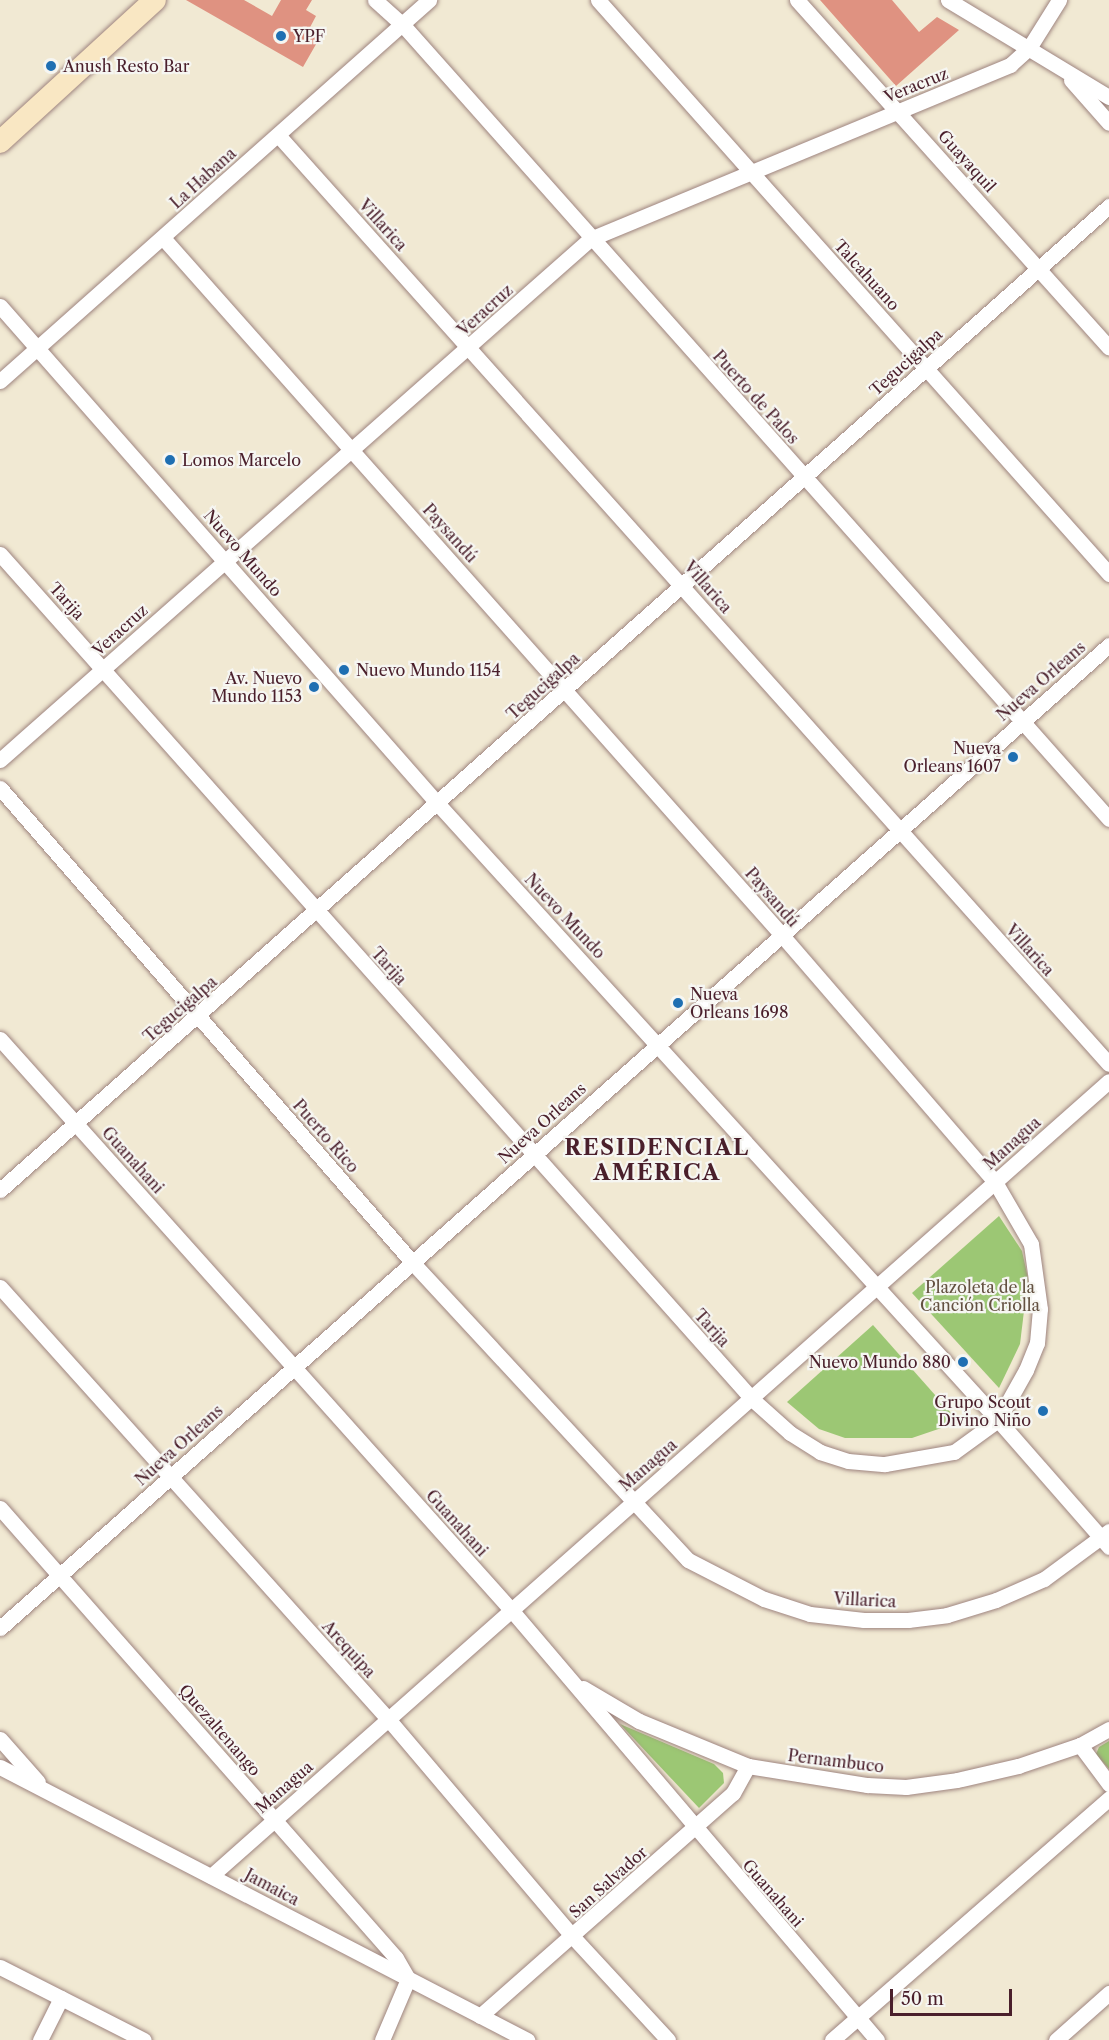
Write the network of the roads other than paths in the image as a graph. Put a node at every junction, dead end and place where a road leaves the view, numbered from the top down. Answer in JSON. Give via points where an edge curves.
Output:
{"nodes":[{"id":1,"x":155,"y":0,"type":"edge"},
{"id":2,"x":375,"y":0,"type":"edge"},
{"id":3,"x":429,"y":0,"type":"edge"},
{"id":4,"x":597,"y":0,"type":"edge"},
{"id":5,"x":797,"y":0,"type":"edge"},
{"id":6,"x":948,"y":0,"type":"edge"},
{"id":7,"x":1059,"y":0,"type":"edge"},
{"id":8,"x":402,"y":24,"type":"junction"},
{"id":9,"x":1029,"y":48,"type":"junction"},
{"id":10,"x":1061,"y":68,"type":"junction"},
{"id":11,"x":1109,"y":97,"type":"edge"},
{"id":12,"x":898,"y":112,"type":"junction"},
{"id":13,"x":1109,"y":123,"type":"edge"},
{"id":14,"x":278,"y":135,"type":"junction"},
{"id":15,"x":0,"y":142,"type":"edge"},
{"id":16,"x":748,"y":171,"type":"junction"},
{"id":17,"x":1109,"y":206,"type":"edge"},
{"id":18,"x":163,"y":238,"type":"junction"},
{"id":19,"x":590,"y":239,"type":"junction"},
{"id":20,"x":1038,"y":268,"type":"junction"},
{"id":21,"x":0,"y":306,"type":"edge"},
{"id":22,"x":38,"y":346,"type":"junction"},
{"id":23,"x":1109,"y":348,"type":"edge"},
{"id":24,"x":470,"y":349,"type":"junction"},
{"id":25,"x":927,"y":368,"type":"junction"},
{"id":26,"x":0,"y":381,"type":"edge"},
{"id":27,"x":352,"y":450,"type":"junction"},
{"id":28,"x":804,"y":477,"type":"junction"},
{"id":29,"x":0,"y":554,"type":"edge"},
{"id":30,"x":225,"y":560,"type":"junction"},
{"id":31,"x":1109,"y":574,"type":"edge"},
{"id":32,"x":684,"y":586,"type":"junction"},
{"id":33,"x":1109,"y":645,"type":"edge"},
{"id":34,"x":104,"y":668,"type":"junction"},
{"id":35,"x":565,"y":690,"type":"junction"},
{"id":36,"x":1022,"y":723,"type":"junction"},
{"id":37,"x":0,"y":760,"type":"edge"},
{"id":38,"x":0,"y":788,"type":"edge"},
{"id":39,"x":438,"y":804,"type":"junction"},
{"id":40,"x":1109,"y":819,"type":"edge"},
{"id":41,"x":897,"y":831,"type":"junction"},
{"id":42,"x":316,"y":912,"type":"junction"},
{"id":43,"x":781,"y":934,"type":"junction"},
{"id":44,"x":198,"y":1017,"type":"junction"},
{"id":45,"x":0,"y":1039,"type":"edge"},
{"id":46,"x":658,"y":1044,"type":"junction"},
{"id":47,"x":1109,"y":1064,"type":"edge"},
{"id":48,"x":1109,"y":1081,"type":"edge"},
{"id":49,"x":76,"y":1124,"type":"junction"},
{"id":50,"x":533,"y":1155,"type":"junction"},
{"id":51,"x":995,"y":1182,"type":"junction"},
{"id":52,"x":0,"y":1191,"type":"edge"},
{"id":53,"x":412,"y":1262,"type":"junction"},
{"id":54,"x":0,"y":1287,"type":"edge"},
{"id":55,"x":876,"y":1287,"type":"junction"},
{"id":56,"x":294,"y":1367,"type":"junction"},
{"id":57,"x":752,"y":1399,"type":"junction"},
{"id":58,"x":998,"y":1420,"type":"junction"},
{"id":59,"x":169,"y":1478,"type":"junction"},
{"id":60,"x":632,"y":1503,"type":"junction"},
{"id":61,"x":0,"y":1508,"type":"edge"},
{"id":62,"x":1106,"y":1539,"type":"edge"},
{"id":63,"x":60,"y":1575,"type":"junction"},
{"id":64,"x":513,"y":1611,"type":"junction"},
{"id":65,"x":0,"y":1628,"type":"edge"},
{"id":66,"x":569,"y":1678,"type":"junction"},
{"id":67,"x":389,"y":1719,"type":"junction"},
{"id":68,"x":1109,"y":1729,"type":"edge"},
{"id":69,"x":0,"y":1739,"type":"edge"},
{"id":70,"x":1080,"y":1744,"type":"junction"},
{"id":71,"x":748,"y":1766,"type":"junction"},
{"id":72,"x":0,"y":1767,"type":"edge"},
{"id":73,"x":1109,"y":1784,"type":"edge"},
{"id":74,"x":46,"y":1790,"type":"junction"},
{"id":75,"x":1109,"y":1798,"type":"edge"},
{"id":76,"x":275,"y":1820,"type":"junction"},
{"id":77,"x":694,"y":1828,"type":"junction"},
{"id":78,"x":212,"y":1876,"type":"junction"},
{"id":79,"x":573,"y":1938,"type":"junction"},
{"id":80,"x":0,"y":1967,"type":"edge"},
{"id":81,"x":408,"y":1979,"type":"junction"},
{"id":82,"x":1109,"y":1993,"type":"edge"},
{"id":83,"x":62,"y":1998,"type":"junction"},
{"id":84,"x":480,"y":2016,"type":"junction"},
{"id":85,"x":857,"y":2018,"type":"junction"},
{"id":86,"x":40,"y":2040,"type":"edge"},
{"id":87,"x":144,"y":2040,"type":"edge"},
{"id":88,"x":382,"y":2040,"type":"edge"},
{"id":89,"x":527,"y":2040,"type":"edge"},
{"id":90,"x":668,"y":2040,"type":"edge"},
{"id":91,"x":832,"y":2040,"type":"edge"},
{"id":92,"x":877,"y":2040,"type":"edge"},
{"id":93,"x":1056,"y":2040,"type":"edge"}],
"edges":[{"from":1,"to":15,"type":"main road"},
{"from":2,"to":8,"type":"street","name":"Puerto de Palos"},
{"from":3,"to":8,"type":"street","name":"La Habana"},
{"from":4,"to":16,"type":"street","name":"Talcahuano"},
{"from":5,"to":12,"type":"street","name":"Guayaquil"},
{"from":6,"to":9,"type":"street"},
{"from":7,"to":9,"type":"street","name":"Veracruz"},
{"from":8,"to":14,"type":"street","name":"La Habana"},
{"from":8,"to":19,"type":"street","name":"Puerto de Palos"},
{"from":9,"to":10,"type":"street"},
{"from":9,"to":12,"type":"street","name":"Veracruz","via":[[1010,65]]},
{"from":10,"to":11,"type":"street"},
{"from":10,"to":13,"type":"street"},
{"from":12,"to":16,"type":"street","name":"Veracruz"},
{"from":12,"to":20,"type":"street","name":"Guayaquil"},
{"from":14,"to":18,"type":"street","name":"La Habana"},
{"from":14,"to":24,"type":"street","name":"Villarica"},
{"from":16,"to":19,"type":"street","name":"Veracruz"},
{"from":16,"to":25,"type":"street","name":"Talcahuano"},
{"from":17,"to":20,"type":"street","name":"Tegucigalpa"},
{"from":18,"to":22,"type":"street","name":"La Habana"},
{"from":18,"to":27,"type":"street","name":"Paysandú"},
{"from":19,"to":24,"type":"street","name":"Veracruz"},
{"from":19,"to":28,"type":"street","name":"Puerto de Palos"},
{"from":20,"to":23,"type":"street","name":"Guayaquil"},
{"from":20,"to":25,"type":"street","name":"Tegucigalpa"},
{"from":21,"to":22,"type":"street","name":"Nuevo Mundo"},
{"from":22,"to":26,"type":"street","name":"La Habana"},
{"from":22,"to":30,"type":"street","name":"Nuevo Mundo"},
{"from":24,"to":27,"type":"street","name":"Veracruz"},
{"from":24,"to":32,"type":"street","name":"Villarica"},
{"from":25,"to":28,"type":"street","name":"Tegucigalpa"},
{"from":25,"to":31,"type":"street","name":"Talcahuano"},
{"from":27,"to":30,"type":"street","name":"Veracruz"},
{"from":27,"to":35,"type":"street","name":"Paysandú"},
{"from":28,"to":32,"type":"street","name":"Tegucigalpa"},
{"from":28,"to":36,"type":"street","name":"Puerto de Palos"},
{"from":29,"to":34,"type":"street","name":"Tarija"},
{"from":30,"to":34,"type":"street","name":"Veracruz"},
{"from":30,"to":39,"type":"street","name":"Nuevo Mundo"},
{"from":32,"to":35,"type":"street","name":"Tegucigalpa"},
{"from":32,"to":41,"type":"street","name":"Villarica"},
{"from":33,"to":36,"type":"street","name":"Nueva Orleans"},
{"from":34,"to":37,"type":"street","name":"Veracruz"},
{"from":34,"to":42,"type":"street","name":"Tarija"},
{"from":35,"to":39,"type":"street","name":"Tegucigalpa"},
{"from":35,"to":43,"type":"street","name":"Paysandú"},
{"from":36,"to":40,"type":"street","name":"Puerto de Palos"},
{"from":36,"to":41,"type":"street","name":"Nueva Orleans"},
{"from":38,"to":44,"type":"street","name":"Puerto Rico"},
{"from":39,"to":42,"type":"street","name":"Tegucigalpa"},
{"from":39,"to":46,"type":"street","name":"Nuevo Mundo"},
{"from":41,"to":43,"type":"street","name":"Nueva Orleans"},
{"from":41,"to":47,"type":"street","name":"Villarica"},
{"from":42,"to":44,"type":"street","name":"Tegucigalpa"},
{"from":42,"to":50,"type":"street","name":"Tarija"},
{"from":43,"to":46,"type":"street","name":"Nueva Orleans"},
{"from":43,"to":51,"type":"street","name":"Paysandú"},
{"from":44,"to":49,"type":"street","name":"Tegucigalpa"},
{"from":44,"to":53,"type":"street","name":"Puerto Rico"},
{"from":45,"to":49,"type":"street","name":"Guanahani"},
{"from":46,"to":50,"type":"street","name":"Nueva Orleans"},
{"from":46,"to":55,"type":"street","name":"Nuevo Mundo"},
{"from":48,"to":51,"type":"street","name":"Managua"},
{"from":49,"to":52,"type":"street","name":"Tegucigalpa"},
{"from":49,"to":56,"type":"street","name":"Guanahani"},
{"from":50,"to":53,"type":"street","name":"Nueva Orleans"},
{"from":50,"to":57,"type":"street","name":"Tarija"},
{"from":51,"to":55,"type":"street","name":"Managua"},
{"from":51,"to":58,"type":"street","name":"Paysandú","via":[[1031,1244],[1040,1309],[1037,1343]]},
{"from":53,"to":56,"type":"street","name":"Nueva Orleans"},
{"from":53,"to":60,"type":"street","name":"Puerto Rico"},
{"from":54,"to":59,"type":"street","name":"Arequipa"},
{"from":55,"to":57,"type":"street","name":"Managua"},
{"from":55,"to":58,"type":"street","name":"Nuevo Mundo"},
{"from":56,"to":59,"type":"street","name":"Nueva Orleans"},
{"from":56,"to":64,"type":"street","name":"Guanahani"},
{"from":57,"to":58,"type":"street","name":"Paysandú","via":[[790,1433],[820,1452],[866,1463],[918,1461],[954,1452]]},
{"from":57,"to":60,"type":"street","name":"Managua"},
{"from":58,"to":62,"type":"street","name":"Nuevo Mundo"},
{"from":59,"to":63,"type":"street","name":"Nueva Orleans"},
{"from":59,"to":67,"type":"street","name":"Arequipa"},
{"from":60,"to":62,"type":"street","name":"Villarica","via":[[688,1560],[715,1576],[810,1614],[864,1620],[947,1615],[996,1600],[1044,1579]]},
{"from":60,"to":64,"type":"street","name":"Managua"},
{"from":61,"to":63,"type":"street","name":"Quezaltenango"},
{"from":63,"to":65,"type":"street","name":"Nueva Orleans"},
{"from":63,"to":76,"type":"street","name":"Quezaltenango"},
{"from":64,"to":66,"type":"street","name":"Guanahani"},
{"from":64,"to":67,"type":"street","name":"Managua"},
{"from":66,"to":71,"type":"street","name":"Pernambuco","via":[[639,1721]]},
{"from":66,"to":77,"type":"street","name":"Guanahani"},
{"from":67,"to":76,"type":"street","name":"Managua"},
{"from":67,"to":79,"type":"street","name":"Arequipa"},
{"from":68,"to":70,"type":"street","name":"Pernambuco"},
{"from":69,"to":74,"type":"street"},
{"from":70,"to":71,"type":"street","name":"Pernambuco","via":[[1018,1766],[906,1787],[867,1785]]},
{"from":70,"to":73,"type":"street"},
{"from":71,"to":77,"type":"street","name":"San Salvador","via":[[740,1785]]},
{"from":72,"to":74,"type":"street","name":"Jamaica"},
{"from":74,"to":78,"type":"street","name":"Jamaica"},
{"from":75,"to":85,"type":"street"},
{"from":76,"to":78,"type":"street","name":"Managua"},
{"from":76,"to":81,"type":"street","name":"Quezaltenango","via":[[396,1958]]},
{"from":77,"to":79,"type":"street","name":"San Salvador"},
{"from":77,"to":85,"type":"street","name":"Guanahani"},
{"from":78,"to":81,"type":"street","name":"Jamaica"},
{"from":79,"to":84,"type":"street","name":"San Salvador"},
{"from":79,"to":90,"type":"street","name":"Arequipa"},
{"from":80,"to":83,"type":"street"},
{"from":81,"to":84,"type":"street","name":"Jamaica"},
{"from":81,"to":88,"type":"street"},
{"from":82,"to":93,"type":"street"},
{"from":83,"to":86,"type":"street"},
{"from":83,"to":87,"type":"street"},
{"from":84,"to":89,"type":"street","name":"Jamaica"},
{"from":85,"to":91,"type":"street"},
{"from":85,"to":92,"type":"street","name":"Guanahani"}]}
